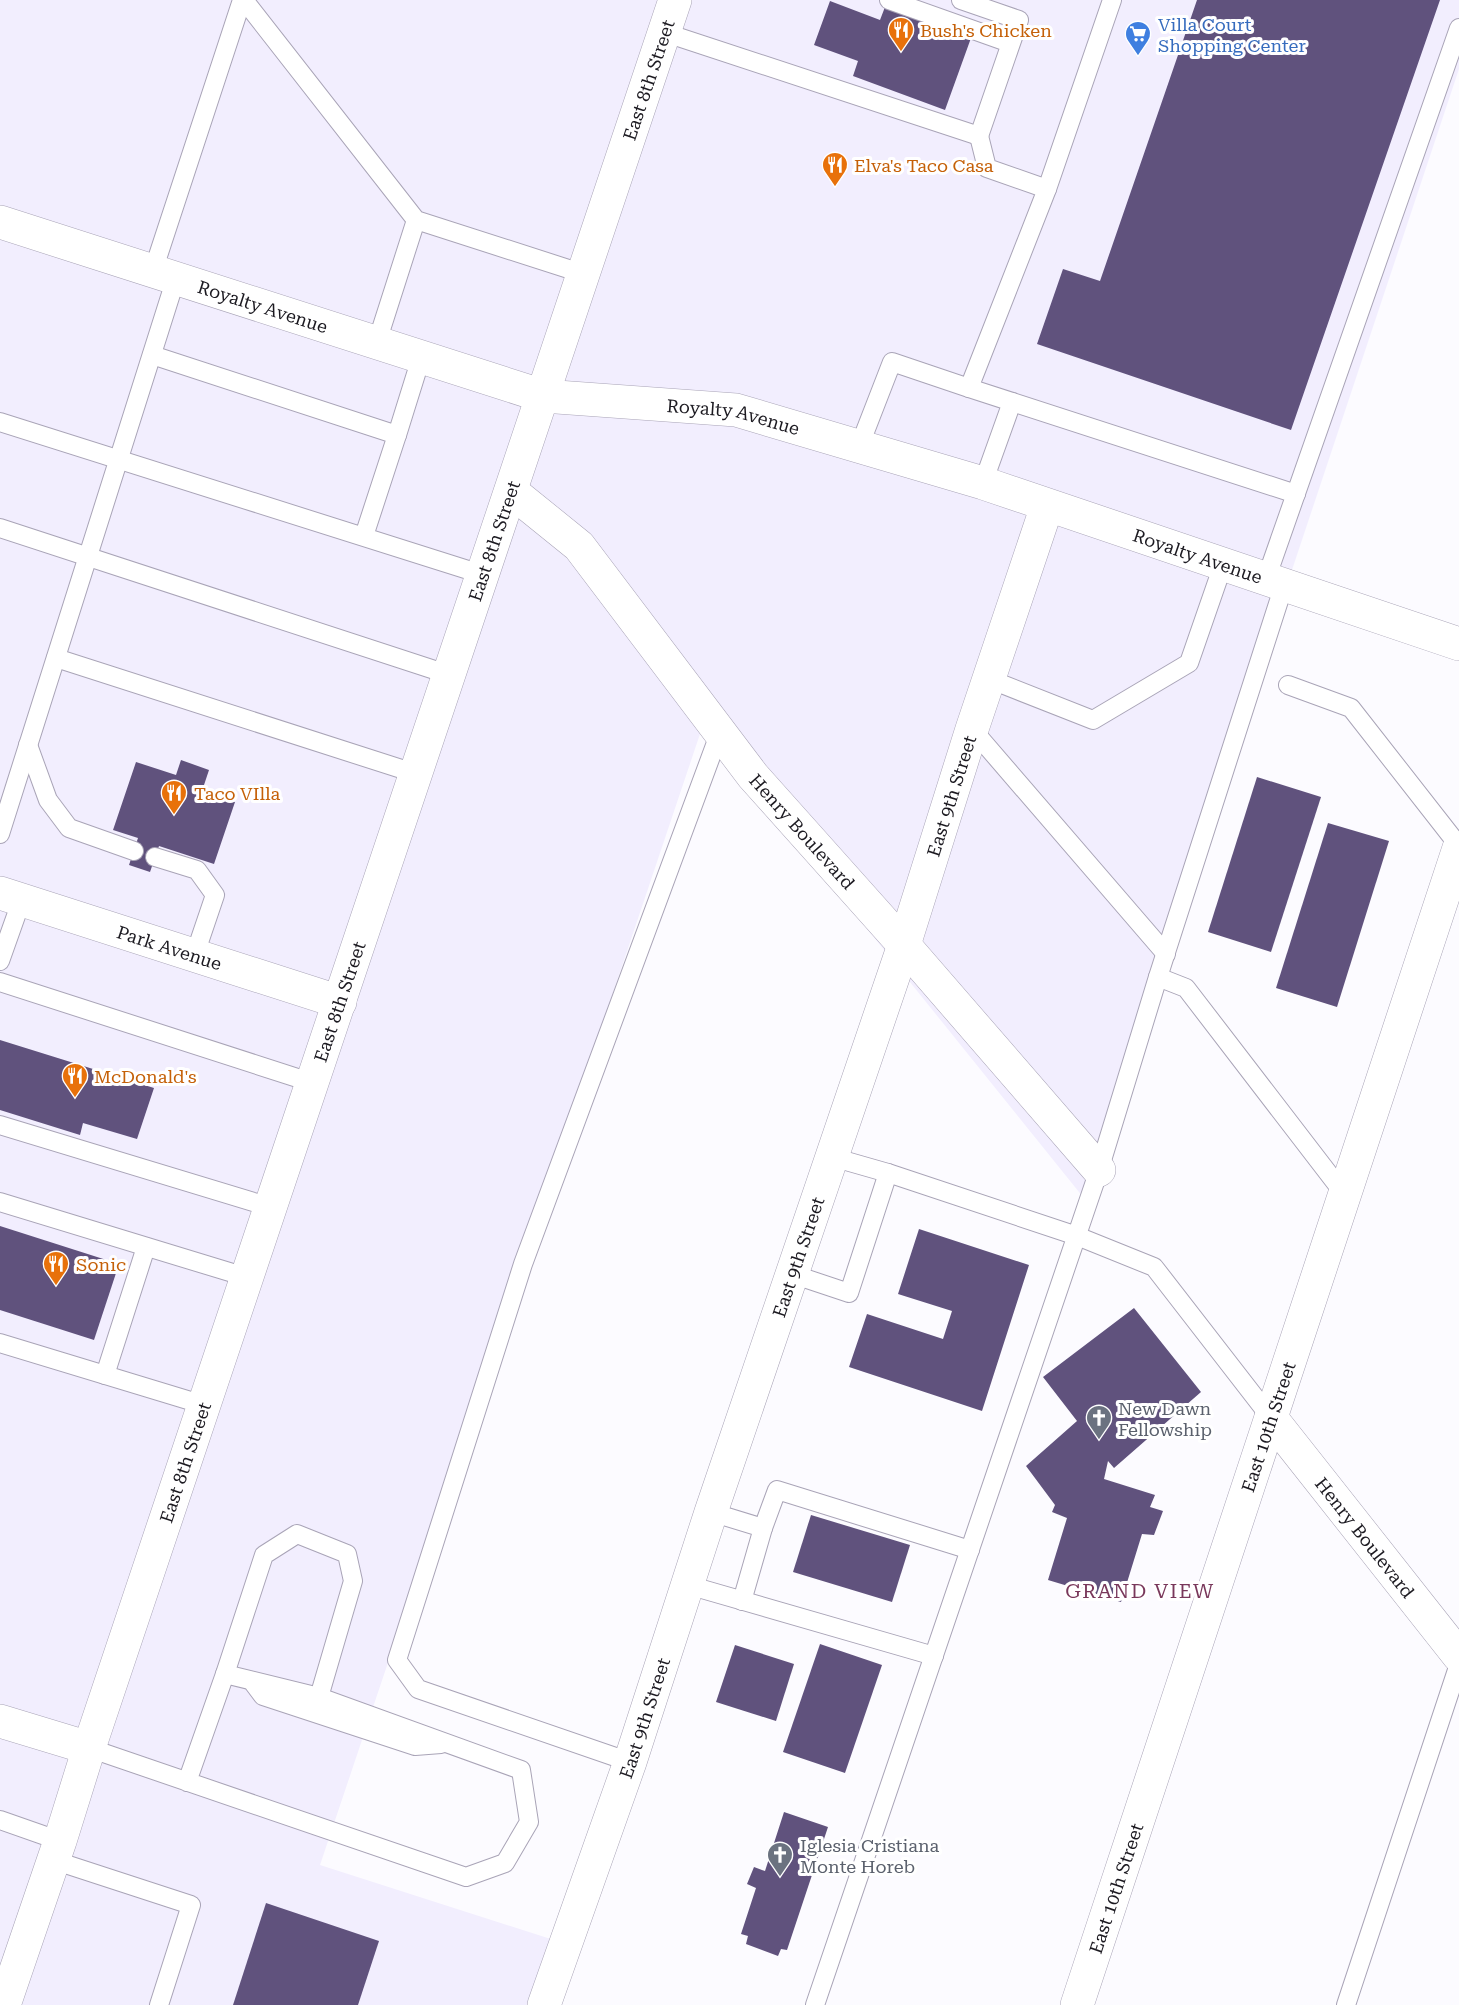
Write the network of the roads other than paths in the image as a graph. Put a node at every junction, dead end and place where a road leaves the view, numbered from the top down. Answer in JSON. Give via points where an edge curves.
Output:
{"nodes":[{"id":1,"x":243,"y":0,"type":"edge"},
{"id":2,"x":675,"y":0,"type":"edge"},
{"id":3,"x":889,"y":0,"type":"edge"},
{"id":4,"x":961,"y":0,"type":"edge"},
{"id":5,"x":1112,"y":0,"type":"edge"},
{"id":6,"x":1459,"y":28,"type":"edge"},
{"id":7,"x":663,"y":32,"type":"junction"},
{"id":8,"x":1010,"y":43,"type":"junction"},
{"id":9,"x":979,"y":136,"type":"junction"},
{"id":10,"x":1047,"y":189,"type":"junction"},
{"id":11,"x":416,"y":220,"type":"junction"},
{"id":12,"x":0,"y":222,"type":"edge"},
{"id":13,"x":165,"y":274,"type":"junction"},
{"id":14,"x":584,"y":274,"type":"junction"},
{"id":15,"x":377,"y":342,"type":"junction"},
{"id":16,"x":152,"y":355,"type":"junction"},
{"id":17,"x":421,"y":358,"type":"junction"},
{"id":18,"x":969,"y":388,"type":"junction"},
{"id":19,"x":543,"y":396,"type":"junction"},
{"id":20,"x":1012,"y":402,"type":"junction"},
{"id":21,"x":0,"y":422,"type":"edge"},
{"id":22,"x":396,"y":435,"type":"junction"},
{"id":23,"x":859,"y":447,"type":"junction"},
{"id":24,"x":119,"y":459,"type":"junction"},
{"id":25,"x":983,"y":483,"type":"junction"},
{"id":26,"x":511,"y":491,"type":"junction"},
{"id":27,"x":1296,"y":494,"type":"junction"},
{"id":28,"x":1047,"y":506,"type":"junction"},
{"id":29,"x":0,"y":528,"type":"edge"},
{"id":30,"x":364,"y":536,"type":"junction"},
{"id":31,"x":88,"y":556,"type":"junction"},
{"id":32,"x":1224,"y":565,"type":"junction"},
{"id":33,"x":484,"y":576,"type":"junction"},
{"id":34,"x":1275,"y":582,"type":"junction"},
{"id":35,"x":1459,"y":644,"type":"edge"},
{"id":36,"x":56,"y":658,"type":"junction"},
{"id":37,"x":450,"y":675,"type":"junction"},
{"id":38,"x":989,"y":679,"type":"junction"},
{"id":39,"x":1288,"y":685,"type":"dead end"},
{"id":40,"x":972,"y":729,"type":"junction"},
{"id":41,"x":720,"y":732,"type":"junction"},
{"id":42,"x":28,"y":745,"type":"junction"},
{"id":43,"x":417,"y":774,"type":"junction"},
{"id":44,"x":0,"y":834,"type":"edge"},
{"id":45,"x":1459,"y":847,"type":"edge"},
{"id":46,"x":134,"y":851,"type":"dead end"},
{"id":47,"x":155,"y":857,"type":"dead end"},
{"id":48,"x":11,"y":896,"type":"edge"},
{"id":49,"x":904,"y":945,"type":"junction"},
{"id":50,"x":195,"y":954,"type":"junction"},
{"id":51,"x":1166,"y":954,"type":"junction"},
{"id":52,"x":0,"y":961,"type":"edge"},
{"id":53,"x":1158,"y":976,"type":"junction"},
{"id":54,"x":0,"y":982,"type":"edge"},
{"id":55,"x":340,"y":1002,"type":"junction"},
{"id":56,"x":313,"y":1083,"type":"junction"},
{"id":57,"x":0,"y":1125,"type":"edge"},
{"id":58,"x":832,"y":1156,"type":"junction"},
{"id":59,"x":1099,"y":1170,"type":"junction"},
{"id":60,"x":888,"y":1173,"type":"junction"},
{"id":61,"x":1345,"y":1195,"type":"junction"},
{"id":62,"x":0,"y":1202,"type":"edge"},
{"id":63,"x":270,"y":1207,"type":"junction"},
{"id":64,"x":1077,"y":1236,"type":"junction"},
{"id":65,"x":146,"y":1247,"type":"junction"},
{"id":66,"x":792,"y":1274,"type":"junction"},
{"id":67,"x":246,"y":1277,"type":"junction"},
{"id":68,"x":0,"y":1343,"type":"edge"},
{"id":69,"x":105,"y":1375,"type":"junction"},
{"id":70,"x":204,"y":1405,"type":"junction"},
{"id":71,"x":1271,"y":1418,"type":"junction"},
{"id":72,"x":711,"y":1512,"type":"junction"},
{"id":73,"x":763,"y":1528,"type":"junction"},
{"id":74,"x":970,"y":1550,"type":"junction"},
{"id":75,"x":688,"y":1585,"type":"junction"},
{"id":76,"x":742,"y":1601,"type":"junction"},
{"id":77,"x":934,"y":1656,"type":"junction"},
{"id":78,"x":1459,"y":1656,"type":"edge"},
{"id":79,"x":1459,"y":1664,"type":"edge"},
{"id":80,"x":225,"y":1674,"type":"junction"},
{"id":81,"x":252,"y":1681,"type":"junction"},
{"id":82,"x":319,"y":1697,"type":"junction"},
{"id":83,"x":0,"y":1721,"type":"edge"},
{"id":84,"x":449,"y":1744,"type":"junction"},
{"id":85,"x":89,"y":1748,"type":"junction"},
{"id":86,"x":630,"y":1762,"type":"junction"},
{"id":87,"x":187,"y":1782,"type":"junction"},
{"id":88,"x":0,"y":1820,"type":"edge"},
{"id":89,"x":57,"y":1850,"type":"junction"},
{"id":90,"x":4,"y":2005,"type":"edge"},
{"id":91,"x":159,"y":2005,"type":"edge"},
{"id":92,"x":544,"y":2005,"type":"edge"},
{"id":93,"x":815,"y":2005,"type":"edge"},
{"id":94,"x":1077,"y":2005,"type":"edge"},
{"id":95,"x":1346,"y":2005,"type":"edge"}],
"edges":[{"from":1,"to":11,"type":"lane"},
{"from":1,"to":13,"type":"lane"},
{"from":2,"to":7,"type":"street","name":"East 8th Street"},
{"from":3,"to":8,"type":"lane"},
{"from":4,"to":8,"type":"lane","via":[[1019,20]]},
{"from":5,"to":10,"type":"lane"},
{"from":6,"to":27,"type":"lane"},
{"from":7,"to":9,"type":"lane"},
{"from":7,"to":14,"type":"street","name":"East 8th Street"},
{"from":8,"to":9,"type":"lane"},
{"from":9,"to":10,"type":"lane","via":[[987,168]]},
{"from":10,"to":18,"type":"lane"},
{"from":11,"to":14,"type":"lane"},
{"from":11,"to":15,"type":"lane"},
{"from":12,"to":13,"type":"street","name":"Royalty Avenue"},
{"from":13,"to":15,"type":"street","name":"Royalty Avenue"},
{"from":13,"to":16,"type":"lane"},
{"from":14,"to":19,"type":"street","name":"East 8th Street"},
{"from":15,"to":17,"type":"street","name":"Royalty Avenue"},
{"from":16,"to":22,"type":"lane"},
{"from":16,"to":24,"type":"lane"},
{"from":17,"to":19,"type":"street","name":"Royalty Avenue"},
{"from":17,"to":22,"type":"lane"},
{"from":18,"to":20,"type":"lane"},
{"from":18,"to":23,"type":"lane","via":[[892,362]]},
{"from":19,"to":23,"type":"street","name":"Royalty Avenue","via":[[736,410]]},
{"from":19,"to":26,"type":"street","name":"East 8th Street"},
{"from":20,"to":25,"type":"lane"},
{"from":20,"to":27,"type":"lane"},
{"from":21,"to":24,"type":"lane"},
{"from":22,"to":30,"type":"lane"},
{"from":23,"to":25,"type":"street","name":"Royalty Avenue"},
{"from":24,"to":30,"type":"lane"},
{"from":24,"to":31,"type":"lane"},
{"from":25,"to":28,"type":"street","name":"Royalty Avenue"},
{"from":26,"to":33,"type":"street","name":"East 8th Street"},
{"from":26,"to":41,"type":"street","name":"Henry Boulevard","via":[[579,546]]},
{"from":27,"to":34,"type":"lane"},
{"from":28,"to":32,"type":"street","name":"Royalty Avenue"},
{"from":28,"to":38,"type":"street","name":"East 9th Street"},
{"from":29,"to":31,"type":"lane"},
{"from":30,"to":33,"type":"lane"},
{"from":31,"to":36,"type":"lane"},
{"from":31,"to":37,"type":"lane"},
{"from":32,"to":34,"type":"street","name":"Royalty Avenue"},
{"from":32,"to":38,"type":"lane","via":[[1189,663],[1093,720]]},
{"from":33,"to":37,"type":"street","name":"East 8th Street"},
{"from":34,"to":35,"type":"street","name":"Royalty Avenue"},
{"from":34,"to":51,"type":"lane"},
{"from":36,"to":42,"type":"lane"},
{"from":36,"to":43,"type":"lane"},
{"from":37,"to":43,"type":"street","name":"East 8th Street"},
{"from":38,"to":40,"type":"street","name":"East 9th Street"},
{"from":39,"to":45,"type":"lane","via":[[1351,708]]},
{"from":40,"to":49,"type":"street","name":"East 9th Street"},
{"from":40,"to":51,"type":"lane"},
{"from":41,"to":49,"type":"street","name":"Henry Boulevard","via":[[753,776]]},
{"from":41,"to":86,"type":"lane","via":[[523,1264],[397,1660],[418,1689]]},
{"from":42,"to":44,"type":"lane"},
{"from":42,"to":46,"type":"lane","via":[[48,800],[69,828]]},
{"from":43,"to":55,"type":"street","name":"East 8th Street"},
{"from":45,"to":61,"type":"street","name":"East 10th Street"},
{"from":47,"to":50,"type":"lane","via":[[198,870],[215,895]]},
{"from":48,"to":50,"type":"street","name":"Park Avenue"},
{"from":48,"to":52,"type":"lane"},
{"from":49,"to":58,"type":"street","name":"East 9th Street"},
{"from":49,"to":59,"type":"street","name":"Henry Boulevard"},
{"from":50,"to":55,"type":"street","name":"Park Avenue"},
{"from":51,"to":53,"type":"lane"},
{"from":53,"to":59,"type":"lane"},
{"from":53,"to":61,"type":"lane","via":[[1186,988]]},
{"from":54,"to":56,"type":"lane"},
{"from":55,"to":56,"type":"street","name":"East 8th Street"},
{"from":56,"to":63,"type":"street","name":"East 8th Street"},
{"from":57,"to":63,"type":"lane"},
{"from":58,"to":60,"type":"lane"},
{"from":58,"to":66,"type":"street","name":"East 9th Street"},
{"from":59,"to":64,"type":"lane"},
{"from":60,"to":64,"type":"lane"},
{"from":60,"to":66,"type":"lane","via":[[849,1293]]},
{"from":61,"to":71,"type":"street","name":"East 10th Street"},
{"from":62,"to":65,"type":"lane"},
{"from":63,"to":67,"type":"street","name":"East 8th Street"},
{"from":64,"to":71,"type":"lane","via":[[1154,1267]]},
{"from":64,"to":74,"type":"lane"},
{"from":65,"to":67,"type":"lane"},
{"from":65,"to":69,"type":"lane"},
{"from":66,"to":72,"type":"street","name":"East 9th Street"},
{"from":67,"to":70,"type":"street","name":"East 8th Street"},
{"from":68,"to":69,"type":"lane"},
{"from":69,"to":70,"type":"lane"},
{"from":70,"to":85,"type":"street","name":"East 8th Street"},
{"from":71,"to":78,"type":"street","name":"Henry Boulevard"},
{"from":71,"to":94,"type":"street","name":"East 10th Street"},
{"from":72,"to":73,"type":"lane"},
{"from":72,"to":75,"type":"street","name":"East 9th Street"},
{"from":73,"to":74,"type":"lane","via":[[777,1490]]},
{"from":73,"to":76,"type":"lane"},
{"from":74,"to":77,"type":"lane"},
{"from":75,"to":76,"type":"lane"},
{"from":75,"to":86,"type":"street","name":"East 9th Street"},
{"from":76,"to":77,"type":"lane"},
{"from":77,"to":93,"type":"lane"},
{"from":79,"to":95,"type":"lane"},
{"from":80,"to":81,"type":"lane"},
{"from":80,"to":82,"type":"lane","via":[[264,1555],[297,1534],[347,1554],[354,1581]]},
{"from":80,"to":87,"type":"lane"},
{"from":81,"to":82,"type":"lane"},
{"from":81,"to":84,"type":"lane","via":[[263,1696],[415,1746]]},
{"from":82,"to":84,"type":"lane"},
{"from":83,"to":85,"type":"street"},
{"from":84,"to":87,"type":"lane","via":[[521,1770],[529,1822],[505,1863],[466,1877]]},
{"from":85,"to":87,"type":"lane"},
{"from":85,"to":89,"type":"street","name":"East 8th Street"},
{"from":86,"to":92,"type":"street","name":"East 9th Street"},
{"from":88,"to":89,"type":"lane"},
{"from":89,"to":90,"type":"street","name":"East 8th Street"},
{"from":89,"to":91,"type":"lane","via":[[191,1905]]}]}
